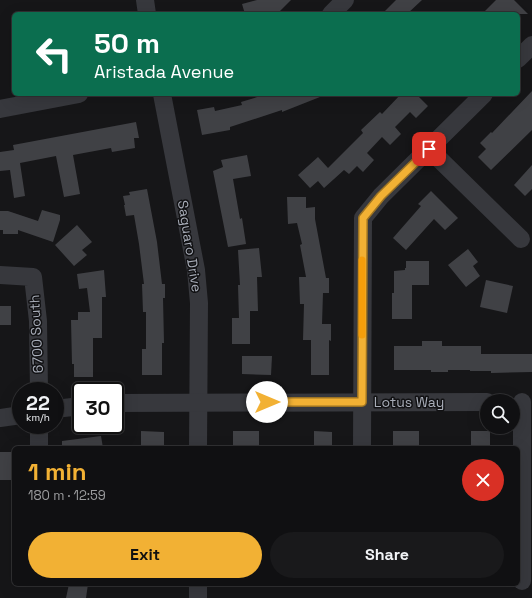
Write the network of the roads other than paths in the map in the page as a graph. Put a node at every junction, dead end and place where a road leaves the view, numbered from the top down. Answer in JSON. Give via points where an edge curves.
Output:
{"nodes":[{"id":1,"x":144,"y":0,"type":"edge"},
{"id":2,"x":345,"y":0,"type":"edge"},
{"id":3,"x":147,"y":12,"type":"edge"},
{"id":4,"x":333,"y":12,"type":"edge"},
{"id":5,"x":532,"y":45,"type":"edge"},
{"id":6,"x":520,"y":58,"type":"edge"},
{"id":7,"x":68,"y":96,"type":"edge"},
{"id":8,"x":162,"y":96,"type":"edge"},
{"id":9,"x":482,"y":96,"type":"edge"},
{"id":10,"x":0,"y":109,"type":"edge"},
{"id":11,"x":429,"y":149,"type":"junction"},
{"id":12,"x":522,"y":239,"type":"dead end"},
{"id":13,"x":0,"y":275,"type":"edge"},
{"id":14,"x":39,"y":382,"type":"edge"},
{"id":15,"x":124,"y":402,"type":"edge"},
{"id":16,"x":198,"y":402,"type":"junction"},
{"id":17,"x":362,"y":402,"type":"junction"},
{"id":18,"x":480,"y":402,"type":"edge"},
{"id":19,"x":522,"y":402,"type":"edge"},
{"id":20,"x":12,"y":416,"type":"edge"},
{"id":21,"x":0,"y":418,"type":"edge"},
{"id":22,"x":39,"y":434,"type":"edge"},
{"id":23,"x":39,"y":446,"type":"edge"},
{"id":24,"x":198,"y":446,"type":"edge"},
{"id":25,"x":362,"y":446,"type":"edge"},
{"id":26,"x":522,"y":581,"type":"dead end"},
{"id":27,"x":198,"y":586,"type":"edge"},
{"id":28,"x":198,"y":598,"type":"edge"}],
"edges":[{"from":1,"to":3,"type":"street"},
{"from":2,"to":4,"type":"street"},
{"from":5,"to":6,"type":"street"},
{"from":7,"to":10,"type":"street"},
{"from":8,"to":16,"type":"street","name":"Saguaro Drive","via":[[196,270],[199,302]]},
{"from":9,"to":11,"type":"street"},
{"from":11,"to":12,"type":"street"},
{"from":11,"to":17,"type":"street","via":[[381,196],[363,218]]},
{"from":13,"to":14,"type":"street","name":"6700 South","via":[[33,277],[38,321]]},
{"from":15,"to":16,"type":"street","name":"Lotus Way"},
{"from":16,"to":17,"type":"street","name":"Lotus Way"},
{"from":16,"to":24,"type":"street","name":"Saguaro Drive"},
{"from":17,"to":18,"type":"street","name":"Lotus Way"},
{"from":17,"to":25,"type":"street"},
{"from":19,"to":26,"type":"street"},
{"from":20,"to":21,"type":"street"},
{"from":22,"to":23,"type":"street"},
{"from":27,"to":28,"type":"street"}]}
